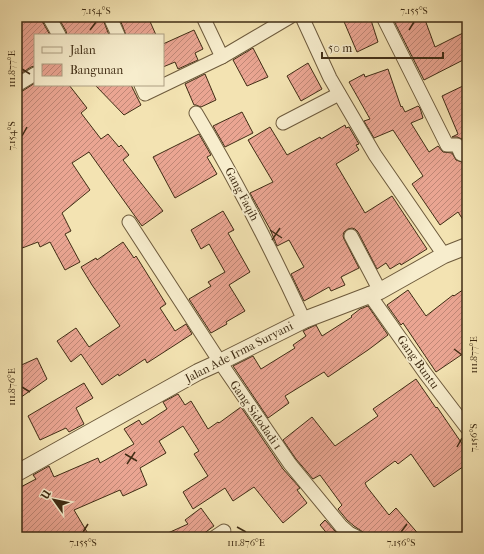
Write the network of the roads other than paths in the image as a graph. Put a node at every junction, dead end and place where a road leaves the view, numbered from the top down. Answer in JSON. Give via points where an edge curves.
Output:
{"nodes":[{"id":1,"x":49,"y":17,"type":"edge"},
{"id":2,"x":110,"y":17,"type":"edge"},
{"id":3,"x":203,"y":17,"type":"edge"},
{"id":4,"x":290,"y":17,"type":"edge"},
{"id":5,"x":302,"y":17,"type":"edge"},
{"id":6,"x":383,"y":17,"type":"edge"},
{"id":7,"x":59,"y":34,"type":"edge"},
{"id":8,"x":118,"y":34,"type":"edge"},
{"id":9,"x":222,"y":56,"type":"junction"},
{"id":10,"x":34,"y":75,"type":"edge"},
{"id":11,"x":17,"y":85,"type":"edge"},
{"id":12,"x":164,"y":85,"type":"edge"},
{"id":13,"x":141,"y":86,"type":"edge"},
{"id":14,"x":161,"y":86,"type":"edge"},
{"id":15,"x":339,"y":94,"type":"junction"},
{"id":16,"x":196,"y":113,"type":"dead end"},
{"id":17,"x":283,"y":123,"type":"dead end"},
{"id":18,"x":467,"y":156,"type":"edge"},
{"id":19,"x":129,"y":222,"type":"dead end"},
{"id":20,"x":352,"y":236,"type":"dead end"},
{"id":21,"x":467,"y":246,"type":"edge"},
{"id":22,"x":444,"y":255,"type":"junction"},
{"id":23,"x":374,"y":292,"type":"junction"},
{"id":24,"x":304,"y":320,"type":"junction"},
{"id":25,"x":220,"y":362,"type":"junction"},
{"id":26,"x":467,"y":428,"type":"edge"},
{"id":27,"x":17,"y":473,"type":"edge"},
{"id":28,"x":357,"y":537,"type":"edge"}],
"edges":[{"from":1,"to":7,"type":"street"},
{"from":2,"to":8,"type":"street"},
{"from":3,"to":9,"type":"street"},
{"from":4,"to":9,"type":"street"},
{"from":5,"to":15,"type":"street"},
{"from":6,"to":18,"type":"street","via":[[447,145],[457,145],[462,154]]},
{"from":9,"to":12,"type":"street"},
{"from":10,"to":11,"type":"street"},
{"from":13,"to":14,"type":"street","via":[[145,94]]},
{"from":15,"to":17,"type":"street"},
{"from":15,"to":22,"type":"street","via":[[375,155]]},
{"from":16,"to":24,"type":"street","name":"Gang Faqih","via":[[218,149]]},
{"from":19,"to":25,"type":"street","name":"Gang Sidodadi 1"},
{"from":20,"to":23,"type":"street","name":"Gang Buntu"},
{"from":21,"to":22,"type":"street","name":"Jalan Ade Irma Suryani"},
{"from":22,"to":23,"type":"street","name":"Jalan Ade Irma Suryani"},
{"from":23,"to":24,"type":"street","name":"Jalan Ade Irma Suryani"},
{"from":23,"to":26,"type":"street","name":"Gang Buntu","via":[[425,373]]},
{"from":24,"to":25,"type":"street","name":"Jalan Ade Irma Suryani"},
{"from":25,"to":27,"type":"street","name":"Jalan Ade Irma Suryani"},
{"from":25,"to":28,"type":"street","name":"Gang Sidodadi 1","via":[[290,464],[341,526]]}]}
